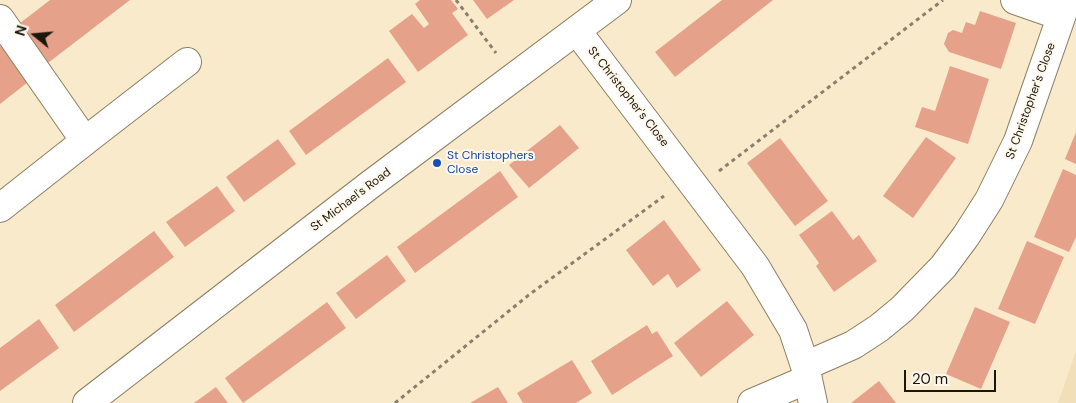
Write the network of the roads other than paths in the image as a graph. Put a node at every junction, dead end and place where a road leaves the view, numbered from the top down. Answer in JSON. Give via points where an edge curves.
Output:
{"nodes":[{"id":1,"x":616,"y":0,"type":"edge"},
{"id":2,"x":1015,"y":0,"type":"edge"},
{"id":3,"x":1064,"y":8,"type":"edge"},
{"id":4,"x":0,"y":19,"type":"edge"},
{"id":5,"x":577,"y":31,"type":"junction"},
{"id":6,"x":187,"y":62,"type":"dead end"},
{"id":7,"x":85,"y":141,"type":"junction"},
{"id":8,"x":0,"y":208,"type":"edge"},
{"id":9,"x":809,"y":383,"type":"edge"},
{"id":10,"x":87,"y":403,"type":"edge"},
{"id":11,"x":752,"y":403,"type":"edge"}],
"edges":[{"from":1,"to":5,"type":"street","name":"St Michael's Road"},
{"from":2,"to":3,"type":"street","name":"St Christopher's Close"},
{"from":3,"to":9,"type":"street","name":"St Christopher's Close","via":[[1018,141],[989,200],[966,236],[943,267],[902,309]]},
{"from":4,"to":7,"type":"street"},
{"from":5,"to":9,"type":"street","name":"St Christopher's Close","via":[[739,244],[793,330]]},
{"from":5,"to":10,"type":"street","name":"St Michael's Road","via":[[371,184]]},
{"from":6,"to":7,"type":"street"},
{"from":7,"to":8,"type":"street"},
{"from":9,"to":11,"type":"street","name":"St Christopher's Close"}]}
